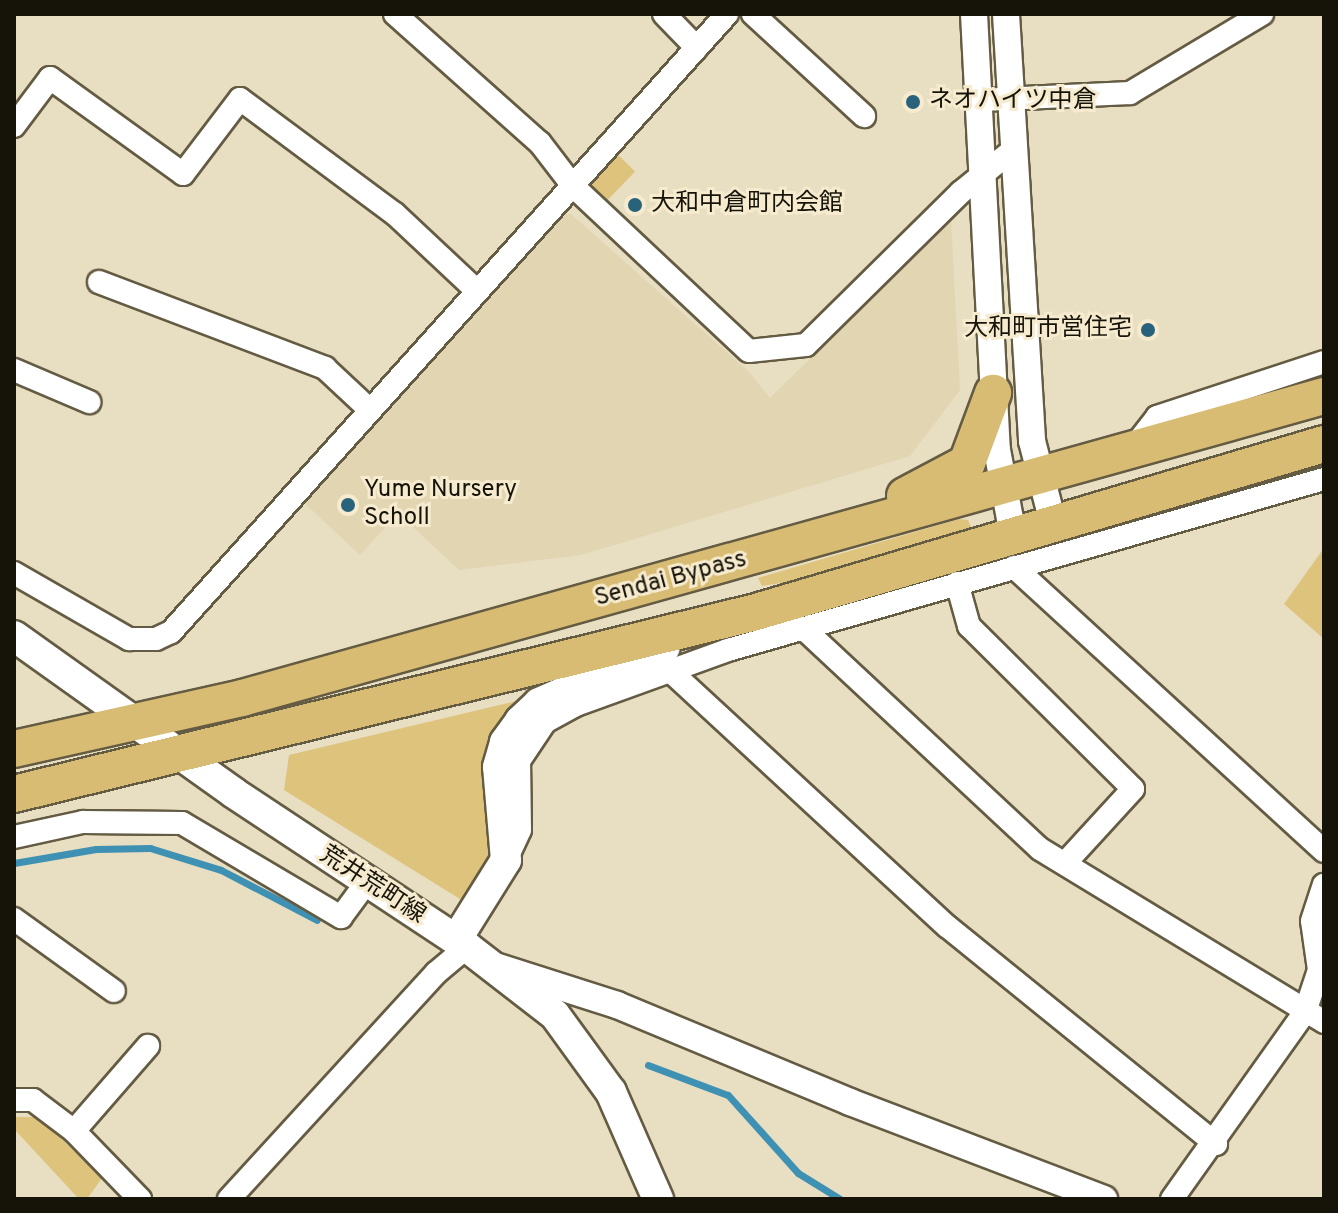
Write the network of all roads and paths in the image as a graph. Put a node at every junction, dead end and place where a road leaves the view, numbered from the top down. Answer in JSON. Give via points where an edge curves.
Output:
{"nodes":[{"id":1,"x":395,"y":14,"type":"edge"},
{"id":2,"x":664,"y":14,"type":"edge"},
{"id":3,"x":727,"y":14,"type":"edge"},
{"id":4,"x":753,"y":14,"type":"edge"},
{"id":5,"x":974,"y":14,"type":"edge"},
{"id":6,"x":1006,"y":14,"type":"edge"},
{"id":7,"x":1262,"y":14,"type":"edge"},
{"id":8,"x":697,"y":48,"type":"junction"},
{"id":9,"x":981,"y":100,"type":"junction"},
{"id":10,"x":1013,"y":100,"type":"junction"},
{"id":11,"x":864,"y":116,"type":"dead end"},
{"id":12,"x":14,"y":126,"type":"edge"},
{"id":13,"x":1014,"y":149,"type":"junction"},
{"id":14,"x":984,"y":171,"type":"junction"},
{"id":15,"x":573,"y":186,"type":"junction"},
{"id":16,"x":99,"y":282,"type":"dead end"},
{"id":17,"x":475,"y":289,"type":"junction"},
{"id":18,"x":1324,"y":362,"type":"edge"},
{"id":19,"x":14,"y":370,"type":"edge"},
{"id":20,"x":993,"y":393,"type":"junction"},
{"id":21,"x":1324,"y":396,"type":"edge"},
{"id":22,"x":89,"y":402,"type":"dead end"},
{"id":23,"x":369,"y":409,"type":"junction"},
{"id":24,"x":1324,"y":444,"type":"edge"},
{"id":25,"x":1132,"y":449,"type":"junction"},
{"id":26,"x":1040,"y":475,"type":"junction"},
{"id":27,"x":1324,"y":479,"type":"edge"},
{"id":28,"x":1002,"y":485,"type":"junction"},
{"id":29,"x":1053,"y":523,"type":"junction"},
{"id":30,"x":843,"y":528,"type":"junction"},
{"id":31,"x":1014,"y":551,"type":"junction"},
{"id":32,"x":14,"y":573,"type":"edge"},
{"id":33,"x":957,"y":583,"type":"junction"},
{"id":34,"x":756,"y":612,"type":"junction"},
{"id":35,"x":803,"y":628,"type":"junction"},
{"id":36,"x":14,"y":636,"type":"edge"},
{"id":37,"x":667,"y":668,"type":"junction"},
{"id":38,"x":135,"y":721,"type":"junction"},
{"id":39,"x":14,"y":749,"type":"edge"},
{"id":40,"x":179,"y":753,"type":"junction"},
{"id":41,"x":14,"y":794,"type":"edge"},
{"id":42,"x":14,"y":837,"type":"edge"},
{"id":43,"x":1324,"y":851,"type":"edge"},
{"id":44,"x":506,"y":860,"type":"junction"},
{"id":45,"x":1067,"y":861,"type":"junction"},
{"id":46,"x":366,"y":883,"type":"junction"},
{"id":47,"x":1324,"y":885,"type":"edge"},
{"id":48,"x":14,"y":919,"type":"edge"},
{"id":49,"x":471,"y":951,"type":"junction"},
{"id":50,"x":114,"y":991,"type":"dead end"},
{"id":51,"x":1314,"y":1017,"type":"edge"},
{"id":52,"x":148,"y":1046,"type":"dead end"},
{"id":53,"x":14,"y":1100,"type":"edge"},
{"id":54,"x":74,"y":1131,"type":"junction"},
{"id":55,"x":1216,"y":1144,"type":"junction"},
{"id":56,"x":140,"y":1199,"type":"edge"},
{"id":57,"x":229,"y":1199,"type":"edge"},
{"id":58,"x":658,"y":1199,"type":"edge"},
{"id":59,"x":1104,"y":1199,"type":"edge"},
{"id":60,"x":1172,"y":1199,"type":"edge"}],
"edges":[{"from":1,"to":15,"type":"street","via":[[540,143]]},
{"from":2,"to":8,"type":"street"},
{"from":3,"to":8,"type":"street"},
{"from":4,"to":11,"type":"street"},
{"from":5,"to":9,"type":"street"},
{"from":6,"to":10,"type":"street"},
{"from":7,"to":10,"type":"street","via":[[1130,93]]},
{"from":8,"to":15,"type":"street"},
{"from":9,"to":10,"type":"street"},
{"from":9,"to":14,"type":"street"},
{"from":10,"to":13,"type":"street"},
{"from":12,"to":17,"type":"street","via":[[50,78],[183,174],[240,99],[395,214]]},
{"from":13,"to":14,"type":"street"},
{"from":13,"to":26,"type":"street","via":[[1032,441]]},
{"from":14,"to":15,"type":"street","via":[[806,345],[749,351]]},
{"from":14,"to":20,"type":"street"},
{"from":15,"to":17,"type":"street"},
{"from":16,"to":23,"type":"street","via":[[325,368]]},
{"from":17,"to":23,"type":"street"},
{"from":18,"to":25,"type":"street","via":[[1157,417]]},
{"from":19,"to":22,"type":"street"},
{"from":20,"to":28,"type":"street"},
{"from":20,"to":30,"type":"highway","via":[[967,463]]},
{"from":21,"to":25,"type":"highway","name":"Sendai Bypass"},
{"from":23,"to":32,"type":"street","via":[[182,622],[156,639],[129,639]]},
{"from":24,"to":29,"type":"highway","name":"Sendai Bypass"},
{"from":25,"to":26,"type":"highway","name":"Sendai Bypass"},
{"from":26,"to":28,"type":"highway","name":"Sendai Bypass"},
{"from":26,"to":29,"type":"street"},
{"from":27,"to":31,"type":"street"},
{"from":28,"to":30,"type":"highway","name":"Sendai Bypass"},
{"from":28,"to":31,"type":"street"},
{"from":29,"to":31,"type":"highway","name":"Sendai Bypass"},
{"from":30,"to":38,"type":"highway","name":"Sendai Bypass","via":[[737,564],[565,609],[546,591],[348,641],[305,678]]},
{"from":31,"to":33,"type":"street"},
{"from":31,"to":34,"type":"highway","name":"Sendai Bypass"},
{"from":31,"to":43,"type":"street"},
{"from":33,"to":35,"type":"street"},
{"from":33,"to":45,"type":"street","via":[[969,626],[1133,789]]},
{"from":34,"to":40,"type":"highway","name":"Sendai Bypass"},
{"from":34,"to":44,"type":"main road","via":[[572,687],[539,703],[520,721],[505,742],[498,767]]},
{"from":35,"to":37,"type":"street"},
{"from":35,"to":45,"type":"street","via":[[1040,849]]},
{"from":36,"to":38,"type":"main road","name":"荒井荒町線"},
{"from":37,"to":44,"type":"street","via":[[576,705],[534,734],[519,761],[520,830]]},
{"from":37,"to":55,"type":"street","via":[[948,927]]},
{"from":38,"to":39,"type":"highway"},
{"from":38,"to":40,"type":"main road","name":"荒井荒町線"},
{"from":40,"to":41,"type":"highway","name":"Sendai Bypass"},
{"from":40,"to":46,"type":"main road","name":"荒井荒町線"},
{"from":42,"to":46,"type":"street","via":[[83,822],[182,823],[341,917]]},
{"from":44,"to":49,"type":"main road"},
{"from":45,"to":51,"type":"street"},
{"from":46,"to":49,"type":"main road","name":"荒井荒町線"},
{"from":47,"to":51,"type":"street","via":[[1312,921],[1319,970]]},
{"from":48,"to":50,"type":"street"},
{"from":49,"to":57,"type":"street","via":[[436,973]]},
{"from":49,"to":58,"type":"main road","name":"荒井荒町線","via":[[555,1015],[597,1069]]},
{"from":49,"to":59,"type":"street"},
{"from":51,"to":55,"type":"street"},
{"from":52,"to":54,"type":"street"},
{"from":53,"to":54,"type":"street","via":[[33,1100]]},
{"from":54,"to":56,"type":"street"},
{"from":55,"to":60,"type":"street"}]}
